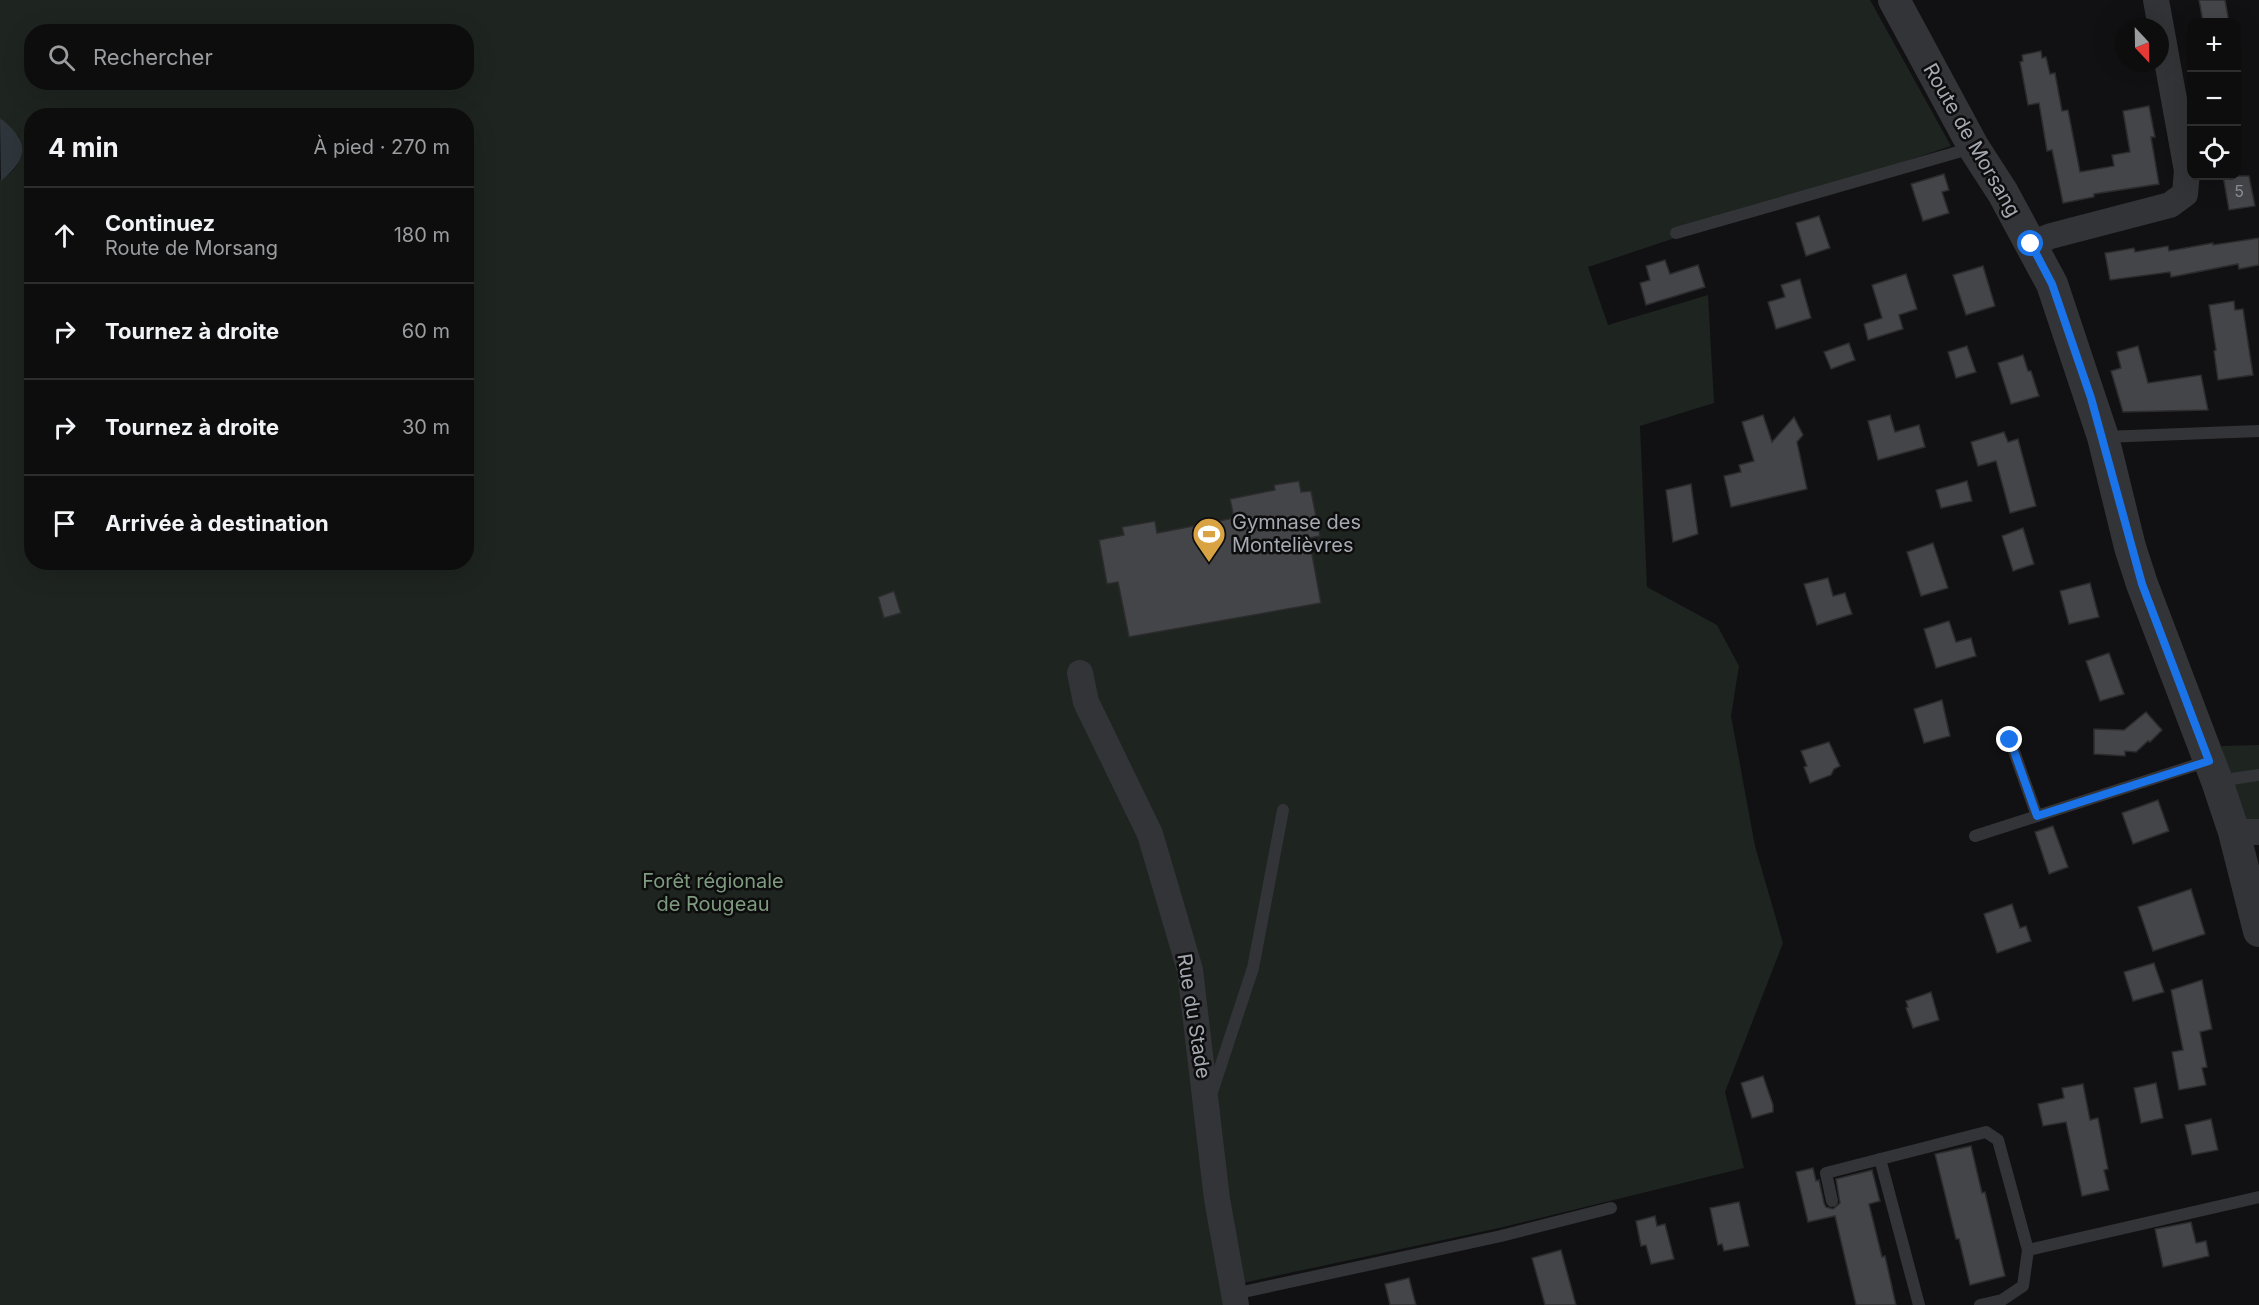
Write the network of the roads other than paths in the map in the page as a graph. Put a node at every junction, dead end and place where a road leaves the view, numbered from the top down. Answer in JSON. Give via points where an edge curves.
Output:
{"nodes":[{"id":1,"x":1894,"y":0,"type":"edge"},
{"id":2,"x":2156,"y":0,"type":"edge"},
{"id":3,"x":1974,"y":148,"type":"junction"},
{"id":4,"x":1676,"y":233,"type":"dead end"},
{"id":5,"x":2031,"y":244,"type":"junction"},
{"id":6,"x":2259,"y":431,"type":"edge"},
{"id":7,"x":2103,"y":437,"type":"junction"},
{"id":8,"x":1080,"y":673,"type":"dead end"},
{"id":9,"x":2010,"y":740,"type":"dead end"},
{"id":10,"x":2213,"y":771,"type":"junction"},
{"id":11,"x":2259,"y":775,"type":"edge"},
{"id":12,"x":1282,"y":810,"type":"dead end"},
{"id":13,"x":2037,"y":816,"type":"junction"},
{"id":14,"x":2246,"y":832,"type":"edge"},
{"id":15,"x":1975,"y":836,"type":"dead end"},
{"id":16,"x":2259,"y":931,"type":"edge"},
{"id":17,"x":1208,"y":1104,"type":"junction"},
{"id":18,"x":1880,"y":1160,"type":"junction"},
{"id":19,"x":2259,"y":1197,"type":"edge"},
{"id":20,"x":1832,"y":1201,"type":"dead end"},
{"id":21,"x":1611,"y":1208,"type":"dead end"},
{"id":22,"x":2028,"y":1250,"type":"junction"},
{"id":23,"x":1235,"y":1300,"type":"edge"},
{"id":24,"x":1919,"y":1305,"type":"edge"},
{"id":25,"x":1980,"y":1305,"type":"edge"}],
"edges":[{"from":1,"to":3,"type":"street","name":"Route de Morsang"},
{"from":2,"to":5,"type":"street","via":[[2187,171],[2185,194],[2170,205]]},
{"from":3,"to":4,"type":"lane"},
{"from":3,"to":5,"type":"street","name":"Route de Morsang"},
{"from":5,"to":7,"type":"street","name":"Route de Morsang","via":[[2052,284]]},
{"from":6,"to":7,"type":"lane"},
{"from":7,"to":10,"type":"street","name":"Route de Morsang","via":[[2142,584]]},
{"from":8,"to":17,"type":"street","name":"Rue du Stade","via":[[1086,702],[1150,834],[1190,970]]},
{"from":9,"to":13,"type":"lane"},
{"from":10,"to":11,"type":"lane"},
{"from":10,"to":13,"type":"lane"},
{"from":10,"to":14,"type":"street","name":"Route de Morsang"},
{"from":12,"to":17,"type":"lane","via":[[1253,968]]},
{"from":13,"to":15,"type":"lane"},
{"from":14,"to":16,"type":"street","name":"Route de Morsang"},
{"from":17,"to":23,"type":"street","name":"Rue du Stade","via":[[1217,1199]]},
{"from":18,"to":20,"type":"lane","via":[[1826,1173]]},
{"from":18,"to":22,"type":"lane","via":[[1986,1132],[1998,1140]]},
{"from":18,"to":24,"type":"lane"},
{"from":19,"to":22,"type":"lane"},
{"from":21,"to":23,"type":"lane"},
{"from":22,"to":25,"type":"lane","via":[[2023,1286],[2002,1300]]}]}
